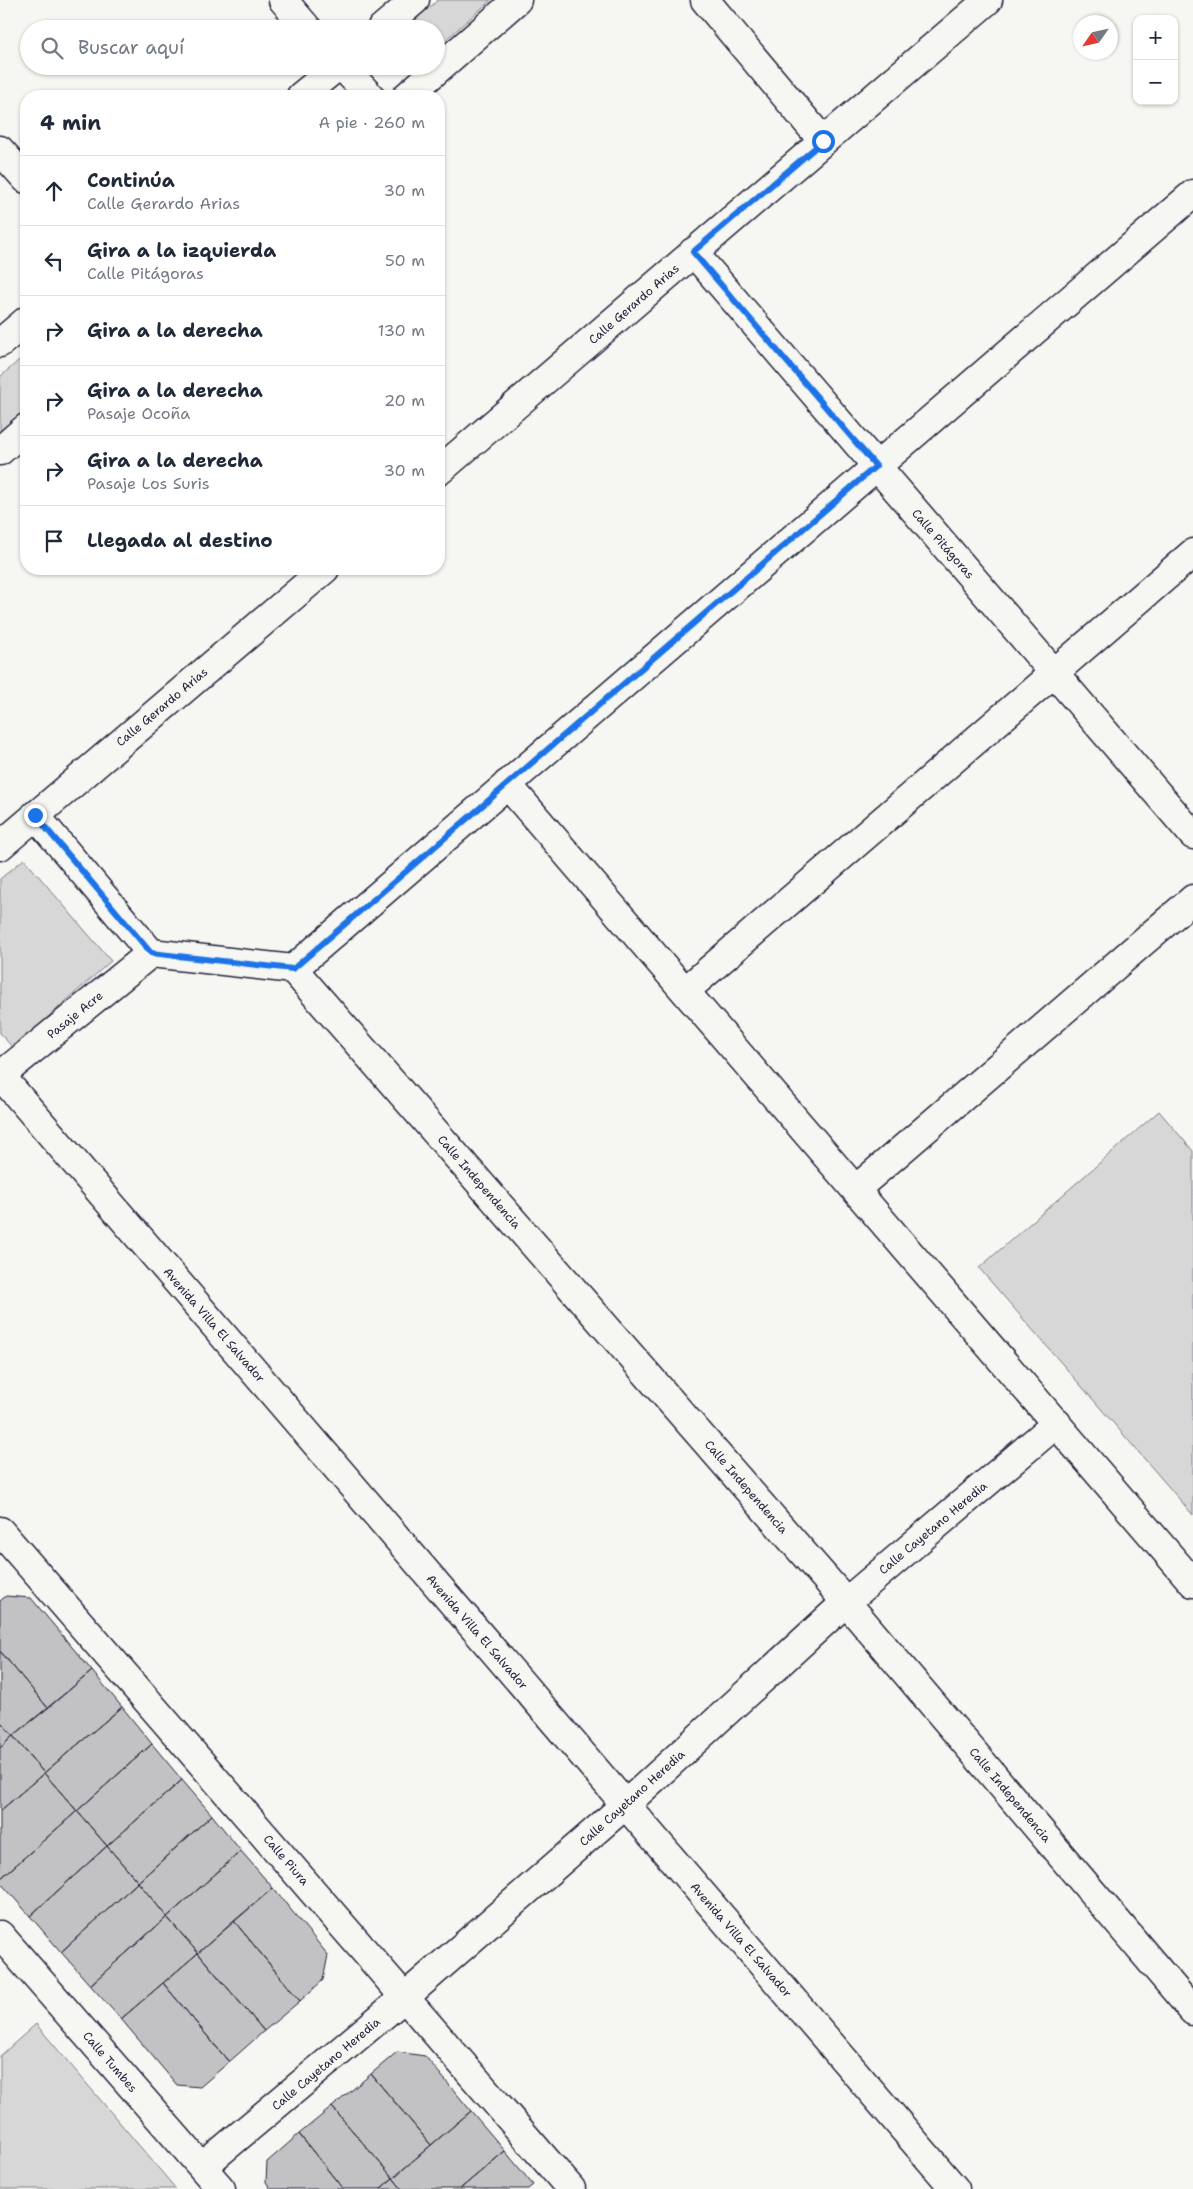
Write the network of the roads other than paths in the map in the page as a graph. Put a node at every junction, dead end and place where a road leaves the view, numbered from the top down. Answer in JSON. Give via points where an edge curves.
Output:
{"nodes":[{"id":1,"x":283,"y":0,"type":"edge"},
{"id":2,"x":414,"y":0,"type":"edge"},
{"id":3,"x":517,"y":0,"type":"edge"},
{"id":4,"x":705,"y":0,"type":"edge"},
{"id":5,"x":988,"y":0,"type":"edge"},
{"id":6,"x":300,"y":20,"type":"edge"},
{"id":7,"x":391,"y":20,"type":"edge"},
{"id":8,"x":445,"y":63,"type":"edge"},
{"id":9,"x":327,"y":75,"type":"edge"},
{"id":10,"x":350,"y":75,"type":"edge"},
{"id":11,"x":431,"y":75,"type":"edge"},
{"id":12,"x":308,"y":90,"type":"edge"},
{"id":13,"x":364,"y":90,"type":"edge"},
{"id":14,"x":414,"y":90,"type":"edge"},
{"id":15,"x":823,"y":141,"type":"junction"},
{"id":16,"x":0,"y":150,"type":"edge"},
{"id":17,"x":20,"y":172,"type":"edge"},
{"id":18,"x":1193,"y":194,"type":"edge"},
{"id":19,"x":693,"y":252,"type":"junction"},
{"id":20,"x":20,"y":326,"type":"edge"},
{"id":21,"x":0,"y":343,"type":"edge"},
{"id":22,"x":20,"y":433,"type":"edge"},
{"id":23,"x":0,"y":451,"type":"edge"},
{"id":24,"x":445,"y":466,"type":"edge"},
{"id":25,"x":876,"y":466,"type":"junction"},
{"id":26,"x":1193,"y":553,"type":"edge"},
{"id":27,"x":318,"y":575,"type":"edge"},
{"id":28,"x":1054,"y":673,"type":"junction"},
{"id":29,"x":507,"y":784,"type":"junction"},
{"id":30,"x":35,"y":815,"type":"junction"},
{"id":31,"x":1193,"y":834,"type":"edge"},
{"id":32,"x":0,"y":846,"type":"edge"},
{"id":33,"x":1193,"y":900,"type":"edge"},
{"id":34,"x":151,"y":953,"type":"junction"},
{"id":35,"x":293,"y":969,"type":"junction"},
{"id":36,"x":685,"y":991,"type":"junction"},
{"id":37,"x":0,"y":1076,"type":"edge"},
{"id":38,"x":856,"y":1190,"type":"junction"},
{"id":39,"x":1056,"y":1423,"type":"junction"},
{"id":40,"x":4,"y":1544,"type":"edge"},
{"id":41,"x":1193,"y":1583,"type":"edge"},
{"id":42,"x":846,"y":1602,"type":"junction"},
{"id":43,"x":625,"y":1805,"type":"junction"},
{"id":44,"x":0,"y":1935,"type":"edge"},
{"id":45,"x":405,"y":1997,"type":"junction"},
{"id":46,"x":1193,"y":2011,"type":"edge"},
{"id":47,"x":202,"y":2167,"type":"junction"},
{"id":48,"x":221,"y":2189,"type":"edge"},
{"id":49,"x":571,"y":2189,"type":"edge"},
{"id":50,"x":954,"y":2189,"type":"edge"}],
"edges":[{"from":1,"to":6,"type":"street"},
{"from":2,"to":7,"type":"street"},
{"from":3,"to":8,"type":"street"},
{"from":4,"to":15,"type":"street"},
{"from":5,"to":15,"type":"street","name":"Calle Gerardo Arias"},
{"from":9,"to":12,"type":"street"},
{"from":10,"to":13,"type":"street"},
{"from":11,"to":14,"type":"street"},
{"from":15,"to":19,"type":"street","name":"Calle Gerardo Arias"},
{"from":16,"to":17,"type":"street"},
{"from":18,"to":25,"type":"street"},
{"from":19,"to":24,"type":"street","name":"Calle Gerardo Arias"},
{"from":19,"to":25,"type":"street","name":"Calle Pitágoras"},
{"from":20,"to":21,"type":"street"},
{"from":22,"to":23,"type":"street"},
{"from":25,"to":28,"type":"street","name":"Calle Pitágoras"},
{"from":25,"to":29,"type":"street"},
{"from":26,"to":28,"type":"street"},
{"from":27,"to":30,"type":"street","name":"Calle Gerardo Arias"},
{"from":28,"to":31,"type":"street","name":"Calle Pitágoras"},
{"from":28,"to":36,"type":"street"},
{"from":29,"to":35,"type":"street"},
{"from":29,"to":36,"type":"street"},
{"from":30,"to":32,"type":"street","name":"Calle Gerardo Arias"},
{"from":30,"to":34,"type":"street"},
{"from":33,"to":38,"type":"street"},
{"from":34,"to":35,"type":"street"},
{"from":34,"to":37,"type":"street","name":"Pasaje Acre"},
{"from":35,"to":42,"type":"street","name":"Calle Independencia"},
{"from":36,"to":38,"type":"street"},
{"from":37,"to":43,"type":"street","name":"Avenida Villa El Salvador"},
{"from":38,"to":39,"type":"street"},
{"from":39,"to":41,"type":"street"},
{"from":39,"to":42,"type":"street","name":"Calle Cayetano Heredia"},
{"from":40,"to":45,"type":"street","name":"Calle Piura"},
{"from":42,"to":43,"type":"street","name":"Calle Cayetano Heredia"},
{"from":42,"to":46,"type":"street","name":"Calle Independencia"},
{"from":43,"to":45,"type":"street","name":"Calle Cayetano Heredia"},
{"from":43,"to":50,"type":"street","name":"Avenida Villa El Salvador"},
{"from":44,"to":47,"type":"street","name":"Calle Tumbes"},
{"from":45,"to":47,"type":"street","name":"Calle Cayetano Heredia"},
{"from":45,"to":49,"type":"street","name":"Calle Piura"},
{"from":47,"to":48,"type":"street","name":"Calle Tumbes"}]}
